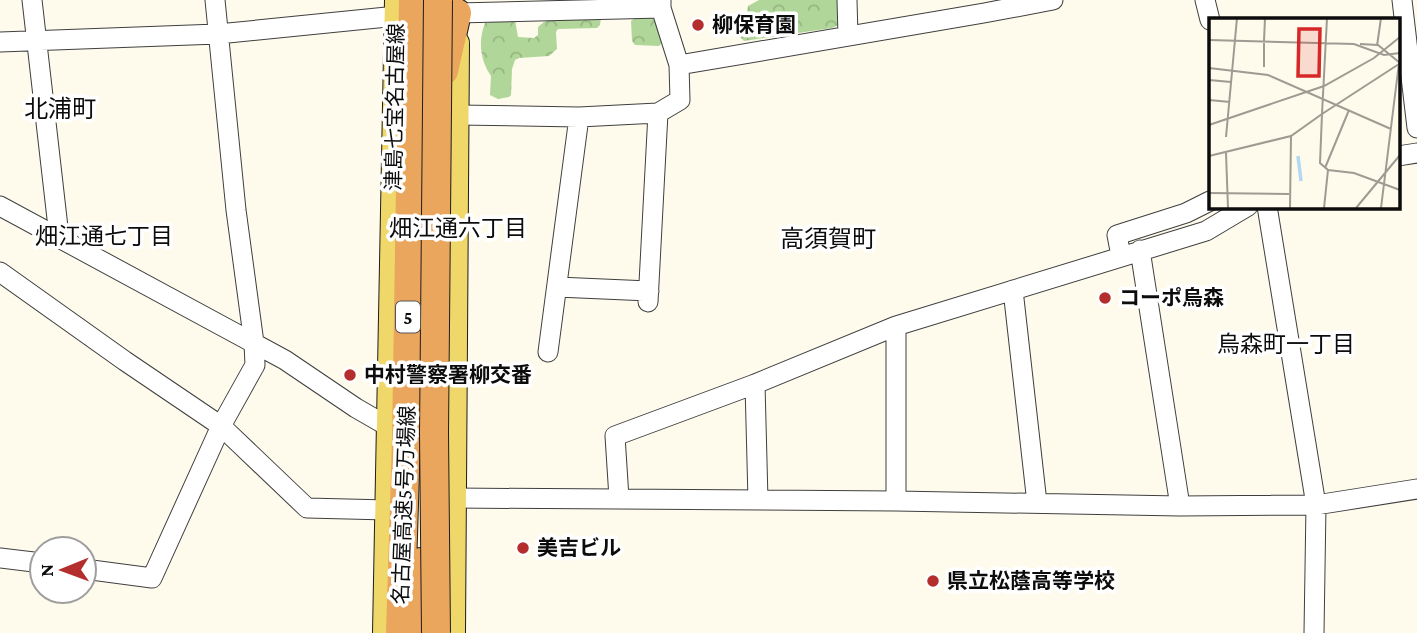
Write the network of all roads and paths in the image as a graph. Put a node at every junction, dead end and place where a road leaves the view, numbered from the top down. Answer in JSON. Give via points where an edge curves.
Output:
{"nodes":[{"id":1,"x":32,"y":0,"type":"edge"},
{"id":2,"x":215,"y":0,"type":"edge"},
{"id":3,"x":847,"y":0,"type":"edge"},
{"id":4,"x":1046,"y":0,"type":"edge"},
{"id":5,"x":1052,"y":0,"type":"edge"},
{"id":6,"x":1205,"y":0,"type":"edge"},
{"id":7,"x":1402,"y":0,"type":"edge"},
{"id":8,"x":451,"y":4,"type":"edge"},
{"id":9,"x":661,"y":4,"type":"edge"},
{"id":10,"x":403,"y":5,"type":"edge"},
{"id":11,"x":569,"y":5,"type":"edge"},
{"id":12,"x":1210,"y":18,"type":"edge"},
{"id":13,"x":218,"y":34,"type":"junction"},
{"id":14,"x":848,"y":36,"type":"junction"},
{"id":15,"x":37,"y":41,"type":"junction"},
{"id":16,"x":0,"y":42,"type":"edge"},
{"id":17,"x":679,"y":65,"type":"junction"},
{"id":18,"x":657,"y":113,"type":"junction"},
{"id":19,"x":458,"y":115,"type":"junction"},
{"id":20,"x":579,"y":117,"type":"junction"},
{"id":21,"x":1417,"y":128,"type":"edge"},
{"id":22,"x":1400,"y":132,"type":"edge"},
{"id":23,"x":1209,"y":202,"type":"edge"},
{"id":24,"x":0,"y":206,"type":"edge"},
{"id":25,"x":1244,"y":208,"type":"edge"},
{"id":26,"x":1267,"y":208,"type":"edge"},
{"id":27,"x":58,"y":236,"type":"junction"},
{"id":28,"x":1131,"y":253,"type":"junction"},
{"id":29,"x":0,"y":272,"type":"edge"},
{"id":30,"x":557,"y":287,"type":"junction"},
{"id":31,"x":1013,"y":290,"type":"junction"},
{"id":32,"x":896,"y":326,"type":"junction"},
{"id":33,"x":254,"y":343,"type":"junction"},
{"id":34,"x":548,"y":352,"type":"dead end"},
{"id":35,"x":755,"y":384,"type":"junction"},
{"id":36,"x":221,"y":426,"type":"junction"},
{"id":37,"x":389,"y":428,"type":"junction"},
{"id":38,"x":1417,"y":489,"type":"edge"},
{"id":39,"x":454,"y":498,"type":"junction"},
{"id":40,"x":619,"y":498,"type":"junction"},
{"id":41,"x":758,"y":500,"type":"junction"},
{"id":42,"x":896,"y":501,"type":"junction"},
{"id":43,"x":1037,"y":503,"type":"junction"},
{"id":44,"x":1316,"y":505,"type":"junction"},
{"id":45,"x":1180,"y":506,"type":"junction"},
{"id":46,"x":388,"y":510,"type":"junction"},
{"id":47,"x":0,"y":558,"type":"edge"},
{"id":48,"x":28,"y":562,"type":"edge"},
{"id":49,"x":98,"y":571,"type":"edge"},
{"id":50,"x":385,"y":633,"type":"edge"},
{"id":51,"x":400,"y":633,"type":"edge"},
{"id":52,"x":420,"y":633,"type":"edge"},
{"id":53,"x":436,"y":633,"type":"edge"},
{"id":54,"x":453,"y":633,"type":"edge"},
{"id":55,"x":1314,"y":633,"type":"edge"}],
"edges":[{"from":1,"to":15,"type":"street"},
{"from":2,"to":13,"type":"street"},
{"from":3,"to":14,"type":"street"},
{"from":4,"to":5,"type":"street"},
{"from":4,"to":14,"type":"street"},
{"from":6,"to":12,"type":"street"},
{"from":7,"to":21,"type":"street"},
{"from":8,"to":11,"type":"street"},
{"from":8,"to":19,"type":"main road"},
{"from":8,"to":52,"type":"highway","via":[[425,229]]},
{"from":8,"to":53,"type":"highway","name":"名古屋高速5号万場線","number":"5","bridge":true,"via":[[434,419]]},
{"from":9,"to":11,"type":"street"},
{"from":9,"to":17,"type":"street"},
{"from":10,"to":13,"type":"street"},
{"from":10,"to":37,"type":"main road","name":"津島七宝名古屋線"},
{"from":10,"to":51,"type":"highway","name":"名古屋高速5号万場線","number":"5","via":[[406,439]]},
{"from":13,"to":15,"type":"street"},
{"from":13,"to":33,"type":"street"},
{"from":14,"to":17,"type":"street"},
{"from":15,"to":16,"type":"street"},
{"from":15,"to":27,"type":"street"},
{"from":17,"to":18,"type":"street","via":[[680,100]]},
{"from":18,"to":20,"type":"street"},
{"from":18,"to":30,"type":"street","via":[[649,297]]},
{"from":19,"to":20,"type":"street"},
{"from":19,"to":39,"type":"main road"},
{"from":20,"to":30,"type":"street"},
{"from":21,"to":22,"type":"street"},
{"from":23,"to":28,"type":"street","via":[[1117,235]]},
{"from":24,"to":27,"type":"street"},
{"from":25,"to":28,"type":"street","via":[[1206,230]]},
{"from":26,"to":44,"type":"street"},
{"from":27,"to":33,"type":"street"},
{"from":28,"to":31,"type":"street"},
{"from":28,"to":45,"type":"street"},
{"from":29,"to":36,"type":"street"},
{"from":30,"to":34,"type":"street"},
{"from":31,"to":32,"type":"street"},
{"from":31,"to":43,"type":"street"},
{"from":32,"to":35,"type":"street"},
{"from":32,"to":42,"type":"street"},
{"from":33,"to":36,"type":"street","via":[[255,365]]},
{"from":33,"to":37,"type":"street"},
{"from":35,"to":40,"type":"street","via":[[615,436]]},
{"from":35,"to":41,"type":"street"},
{"from":36,"to":46,"type":"street","via":[[307,508]]},
{"from":36,"to":49,"type":"street","via":[[152,578]]},
{"from":37,"to":46,"type":"main road","name":"津島七宝名古屋線"},
{"from":38,"to":44,"type":"street"},
{"from":39,"to":40,"type":"street"},
{"from":39,"to":54,"type":"main road"},
{"from":40,"to":41,"type":"street"},
{"from":41,"to":42,"type":"street"},
{"from":42,"to":43,"type":"street"},
{"from":43,"to":45,"type":"street"},
{"from":44,"to":45,"type":"street"},
{"from":44,"to":55,"type":"street"},
{"from":46,"to":50,"type":"main road","name":"津島七宝名古屋線"},
{"from":47,"to":48,"type":"street"}]}
